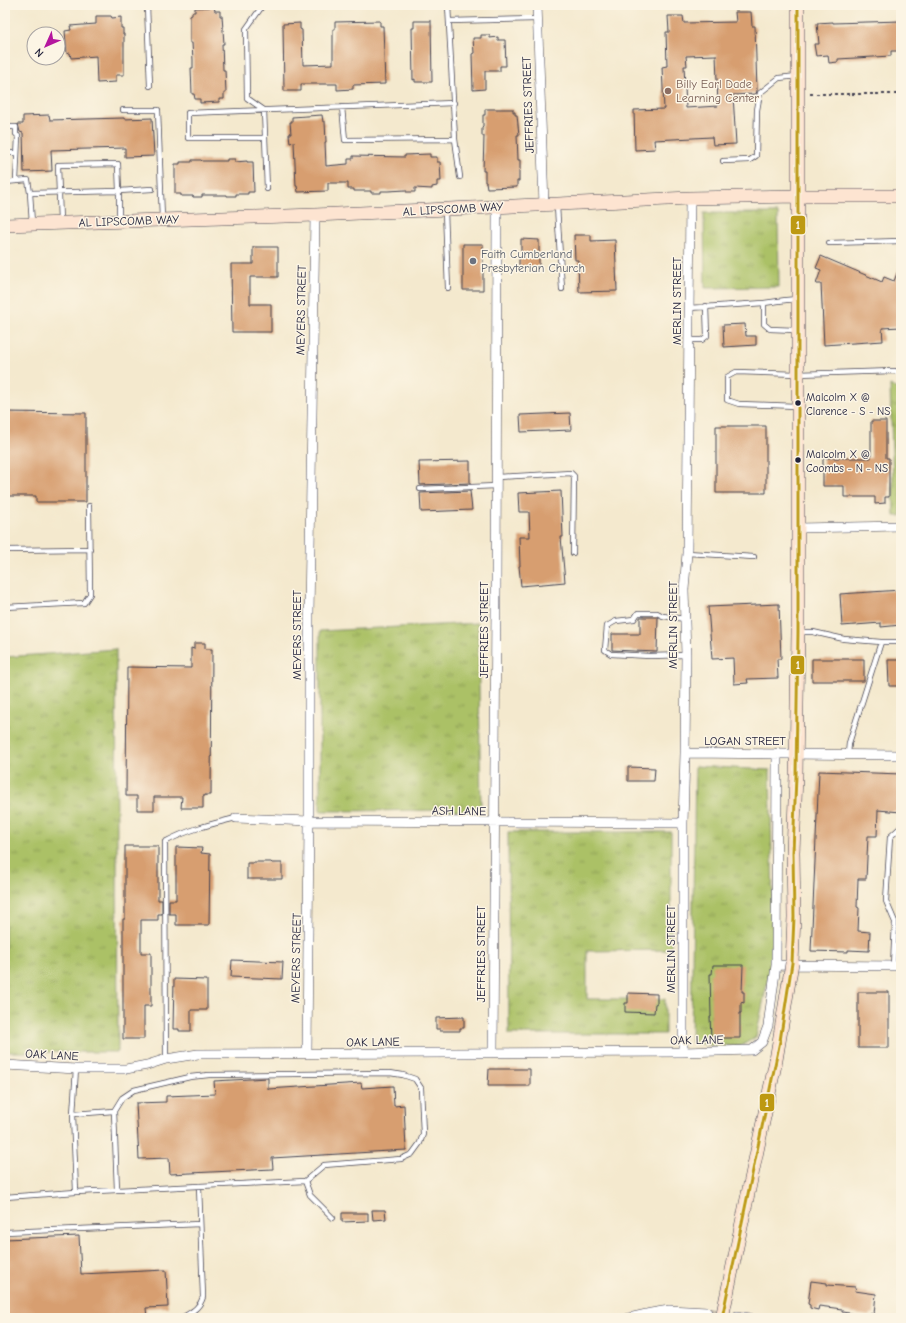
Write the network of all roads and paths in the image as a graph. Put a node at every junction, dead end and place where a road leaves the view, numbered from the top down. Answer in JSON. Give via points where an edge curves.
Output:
{"nodes":[{"id":1,"x":147,"y":5,"type":"edge"},
{"id":2,"x":263,"y":5,"type":"edge"},
{"id":3,"x":448,"y":5,"type":"edge"},
{"id":4,"x":537,"y":5,"type":"edge"},
{"id":5,"x":798,"y":5,"type":"edge"},
{"id":6,"x":537,"y":18,"type":"junction"},
{"id":7,"x":449,"y":21,"type":"junction"},
{"id":8,"x":798,"y":76,"type":"junction"},
{"id":9,"x":150,"y":86,"type":"dead end"},
{"id":10,"x":798,"y":94,"type":"junction"},
{"id":11,"x":901,"y":94,"type":"edge"},
{"id":12,"x":454,"y":103,"type":"junction"},
{"id":13,"x":342,"y":107,"type":"junction"},
{"id":14,"x":123,"y":110,"type":"dead end"},
{"id":15,"x":264,"y":110,"type":"junction"},
{"id":16,"x":5,"y":127,"type":"edge"},
{"id":17,"x":265,"y":138,"type":"junction"},
{"id":18,"x":455,"y":139,"type":"junction"},
{"id":19,"x":5,"y":153,"type":"edge"},
{"id":20,"x":17,"y":153,"type":"junction"},
{"id":21,"x":723,"y":161,"type":"dead end"},
{"id":22,"x":460,"y":177,"type":"dead end"},
{"id":23,"x":16,"y":181,"type":"junction"},
{"id":24,"x":5,"y":182,"type":"edge"},
{"id":25,"x":152,"y":189,"type":"dead end"},
{"id":26,"x":267,"y":190,"type":"dead end"},
{"id":27,"x":119,"y":191,"type":"junction"},
{"id":28,"x":59,"y":192,"type":"junction"},
{"id":29,"x":30,"y":193,"type":"junction"},
{"id":30,"x":797,"y":196,"type":"junction"},
{"id":31,"x":901,"y":196,"type":"edge"},
{"id":32,"x":690,"y":198,"type":"junction"},
{"id":33,"x":551,"y":204,"type":"junction"},
{"id":34,"x":497,"y":207,"type":"junction"},
{"id":35,"x":445,"y":210,"type":"junction"},
{"id":36,"x":315,"y":215,"type":"junction"},
{"id":37,"x":162,"y":220,"type":"junction"},
{"id":38,"x":119,"y":222,"type":"junction"},
{"id":39,"x":60,"y":223,"type":"junction"},
{"id":40,"x":5,"y":225,"type":"edge"},
{"id":41,"x":32,"y":225,"type":"junction"},
{"id":42,"x":901,"y":241,"type":"edge"},
{"id":43,"x":829,"y":243,"type":"dead end"},
{"id":44,"x":448,"y":288,"type":"dead end"},
{"id":45,"x":562,"y":289,"type":"dead end"},
{"id":46,"x":798,"y":299,"type":"junction"},
{"id":47,"x":764,"y":303,"type":"junction"},
{"id":48,"x":706,"y":306,"type":"junction"},
{"id":49,"x":689,"y":308,"type":"junction"},
{"id":50,"x":798,"y":330,"type":"junction"},
{"id":51,"x":689,"y":340,"type":"junction"},
{"id":52,"x":901,"y":373,"type":"edge"},
{"id":53,"x":798,"y":374,"type":"junction"},
{"id":54,"x":797,"y":406,"type":"junction"},
{"id":55,"x":497,"y":482,"type":"junction"},
{"id":56,"x":420,"y":489,"type":"dead end"},
{"id":57,"x":89,"y":506,"type":"dead end"},
{"id":58,"x":901,"y":526,"type":"edge"},
{"id":59,"x":798,"y":528,"type":"junction"},
{"id":60,"x":90,"y":549,"type":"junction"},
{"id":61,"x":5,"y":550,"type":"edge"},
{"id":62,"x":573,"y":553,"type":"dead end"},
{"id":63,"x":686,"y":553,"type":"junction"},
{"id":64,"x":754,"y":557,"type":"dead end"},
{"id":65,"x":5,"y":607,"type":"edge"},
{"id":66,"x":685,"y":619,"type":"junction"},
{"id":67,"x":798,"y":632,"type":"junction"},
{"id":68,"x":881,"y":642,"type":"junction"},
{"id":69,"x":901,"y":642,"type":"edge"},
{"id":70,"x":686,"y":655,"type":"junction"},
{"id":71,"x":685,"y":753,"type":"junction"},
{"id":72,"x":778,"y":753,"type":"junction"},
{"id":73,"x":796,"y":753,"type":"junction"},
{"id":74,"x":848,"y":754,"type":"junction"},
{"id":75,"x":901,"y":755,"type":"edge"},
{"id":76,"x":236,"y":818,"type":"joint"},
{"id":77,"x":309,"y":821,"type":"junction"},
{"id":78,"x":494,"y":823,"type":"junction"},
{"id":79,"x":683,"y":823,"type":"junction"},
{"id":80,"x":901,"y":827,"type":"edge"},
{"id":81,"x":776,"y":965,"type":"junction"},
{"id":82,"x":897,"y":966,"type":"edge"},
{"id":83,"x":493,"y":1052,"type":"junction"},
{"id":84,"x":683,"y":1052,"type":"junction"},
{"id":85,"x":307,"y":1054,"type":"junction"},
{"id":86,"x":166,"y":1059,"type":"junction"},
{"id":87,"x":5,"y":1065,"type":"edge"},
{"id":88,"x":76,"y":1069,"type":"junction"},
{"id":89,"x":114,"y":1111,"type":"junction"},
{"id":90,"x":73,"y":1114,"type":"junction"},
{"id":91,"x":305,"y":1181,"type":"junction"},
{"id":92,"x":199,"y":1186,"type":"junction"},
{"id":93,"x":117,"y":1190,"type":"junction"},
{"id":94,"x":76,"y":1192,"type":"junction"},
{"id":95,"x":5,"y":1197,"type":"edge"},
{"id":96,"x":333,"y":1218,"type":"dead end"},
{"id":97,"x":200,"y":1224,"type":"junction"},
{"id":98,"x":5,"y":1232,"type":"edge"},
{"id":99,"x":707,"y":1312,"type":"tunnel mouth"},
{"id":100,"x":652,"y":1315,"type":"edge"},
{"id":101,"x":737,"y":1316,"type":"dead end"},
{"id":102,"x":182,"y":1318,"type":"edge"},
{"id":103,"x":629,"y":1318,"type":"edge"},
{"id":104,"x":722,"y":1318,"type":"edge"},
{"id":105,"x":750,"y":1318,"type":"edge"}],
"edges":[{"from":1,"to":9,"type":"lane"},
{"from":2,"to":15,"type":"lane","via":[[246,29],[246,37],[247,98]]},
{"from":3,"to":7,"type":"lane"},
{"from":4,"to":6,"type":"street","name":"JEFFRIES STREET"},
{"from":5,"to":8,"type":"street"},
{"from":6,"to":7,"type":"lane"},
{"from":6,"to":33,"type":"street","name":"JEFFRIES STREET"},
{"from":7,"to":12,"type":"lane"},
{"from":8,"to":10,"type":"street"},
{"from":8,"to":21,"type":"lane","via":[[779,78],[760,93],[756,156],[750,160]]},
{"from":10,"to":11,"type":"path"},
{"from":10,"to":30,"type":"street"},
{"from":12,"to":13,"type":"lane"},
{"from":12,"to":18,"type":"lane"},
{"from":13,"to":15,"type":"lane"},
{"from":13,"to":18,"type":"lane","via":[[345,140]]},
{"from":14,"to":37,"type":"lane","via":[[158,110]]},
{"from":15,"to":17,"type":"lane"},
{"from":15,"to":17,"type":"lane","via":[[188,113],[188,138]]},
{"from":16,"to":20,"type":"lane","via":[[16,127]]},
{"from":17,"to":26,"type":"lane"},
{"from":18,"to":22,"type":"lane"},
{"from":19,"to":20,"type":"lane"},
{"from":20,"to":23,"type":"lane"},
{"from":23,"to":24,"type":"lane"},
{"from":23,"to":29,"type":"lane","via":[[28,180]]},
{"from":25,"to":27,"type":"lane"},
{"from":27,"to":28,"type":"lane"},
{"from":27,"to":28,"type":"lane","via":[[118,164],[58,165]]},
{"from":27,"to":38,"type":"lane"},
{"from":28,"to":29,"type":"lane"},
{"from":28,"to":39,"type":"lane"},
{"from":29,"to":41,"type":"lane"},
{"from":30,"to":31,"type":"street","name":"AL LIPSCOMB WAY"},
{"from":30,"to":32,"type":"street","name":"AL LIPSCOMB WAY"},
{"from":30,"to":46,"type":"street"},
{"from":32,"to":33,"type":"street","name":"AL LIPSCOMB WAY"},
{"from":32,"to":49,"type":"street","name":"MERLIN STREET"},
{"from":33,"to":34,"type":"street","name":"AL LIPSCOMB WAY"},
{"from":33,"to":45,"type":"lane"},
{"from":34,"to":35,"type":"street","name":"AL LIPSCOMB WAY"},
{"from":34,"to":55,"type":"street","name":"JEFFRIES STREET"},
{"from":35,"to":36,"type":"street","name":"AL LIPSCOMB WAY"},
{"from":35,"to":44,"type":"lane"},
{"from":36,"to":37,"type":"street","name":"AL LIPSCOMB WAY"},
{"from":36,"to":77,"type":"street","name":"MEYERS STREET","via":[[309,615]]},
{"from":37,"to":38,"type":"street","name":"AL LIPSCOMB WAY"},
{"from":38,"to":39,"type":"street","name":"AL LIPSCOMB WAY"},
{"from":39,"to":41,"type":"street","name":"AL LIPSCOMB WAY"},
{"from":40,"to":41,"type":"street","name":"AL LIPSCOMB WAY"},
{"from":42,"to":43,"type":"lane"},
{"from":46,"to":47,"type":"lane"},
{"from":46,"to":50,"type":"street"},
{"from":47,"to":48,"type":"lane"},
{"from":47,"to":50,"type":"lane","via":[[764,324],[770,329]]},
{"from":48,"to":49,"type":"lane"},
{"from":48,"to":51,"type":"lane","via":[[707,336],[702,340]]},
{"from":49,"to":51,"type":"street","name":"MERLIN STREET"},
{"from":50,"to":53,"type":"street"},
{"from":51,"to":63,"type":"street","name":"MERLIN STREET"},
{"from":52,"to":53,"type":"lane","via":[[894,371]]},
{"from":53,"to":54,"type":"street"},
{"from":53,"to":54,"type":"lane","via":[[736,372],[727,377],[727,400],[739,404]]},
{"from":54,"to":59,"type":"street"},
{"from":55,"to":56,"type":"lane"},
{"from":55,"to":62,"type":"lane","via":[[534,474],[571,472],[574,476]]},
{"from":55,"to":78,"type":"street","name":"JEFFRIES STREET"},
{"from":57,"to":60,"type":"lane"},
{"from":58,"to":59,"type":"street"},
{"from":59,"to":67,"type":"street"},
{"from":60,"to":61,"type":"lane"},
{"from":60,"to":65,"type":"lane","via":[[90,594],[84,603]]},
{"from":63,"to":64,"type":"lane"},
{"from":63,"to":66,"type":"street","name":"MERLIN STREET"},
{"from":66,"to":70,"type":"street","name":"MERLIN STREET"},
{"from":66,"to":70,"type":"lane","via":[[657,613],[638,613],[634,619],[616,621],[607,626],[605,650],[610,654]]},
{"from":67,"to":68,"type":"lane"},
{"from":67,"to":73,"type":"street"},
{"from":68,"to":69,"type":"lane"},
{"from":68,"to":74,"type":"lane","via":[[849,743]]},
{"from":70,"to":71,"type":"street","name":"MERLIN STREET"},
{"from":71,"to":72,"type":"street","name":"LOGAN STREET"},
{"from":71,"to":79,"type":"street","name":"MERLIN STREET"},
{"from":72,"to":73,"type":"street","name":"LOGAN STREET"},
{"from":72,"to":81,"type":"street"},
{"from":73,"to":74,"type":"street","name":"LOGAN STREET"},
{"from":73,"to":104,"type":"street","bridge":true,"via":[[792,963],[780,1042]]},
{"from":74,"to":75,"type":"street","name":"LOGAN STREET"},
{"from":76,"to":77,"type":"street","name":"ASH LANE"},
{"from":76,"to":86,"type":"lane","via":[[209,824],[165,842]]},
{"from":77,"to":78,"type":"street","name":"ASH LANE"},
{"from":77,"to":85,"type":"street","name":"MEYERS STREET"},
{"from":78,"to":79,"type":"street","name":"ASH LANE"},
{"from":78,"to":83,"type":"street","name":"JEFFRIES STREET"},
{"from":79,"to":84,"type":"street","name":"MERLIN STREET"},
{"from":80,"to":82,"type":"lane","via":[[890,837],[886,901],[895,922]]},
{"from":81,"to":82,"type":"street"},
{"from":81,"to":84,"type":"street","name":"OAK LANE","via":[[768,1026],[762,1042],[756,1048],[743,1051]]},
{"from":83,"to":84,"type":"street","name":"OAK LANE"},
{"from":83,"to":85,"type":"street","name":"OAK LANE"},
{"from":85,"to":86,"type":"street","name":"OAK LANE","via":[[198,1054]]},
{"from":86,"to":88,"type":"street","name":"OAK LANE","via":[[126,1069]]},
{"from":87,"to":88,"type":"street","name":"OAK LANE"},
{"from":88,"to":90,"type":"lane"},
{"from":89,"to":90,"type":"lane"},
{"from":89,"to":91,"type":"lane","via":[[122,1098],[134,1090],[190,1077],[390,1073],[415,1079],[421,1088],[423,1134],[412,1154],[401,1159],[324,1165]]},
{"from":89,"to":93,"type":"lane"},
{"from":90,"to":94,"type":"lane"},
{"from":91,"to":92,"type":"lane"},
{"from":91,"to":96,"type":"lane","via":[[310,1195]]},
{"from":92,"to":93,"type":"lane"},
{"from":92,"to":97,"type":"lane"},
{"from":93,"to":94,"type":"lane"},
{"from":94,"to":95,"type":"lane"},
{"from":97,"to":98,"type":"lane"},
{"from":97,"to":102,"type":"lane","via":[[203,1297],[201,1304]]},
{"from":99,"to":100,"type":"street","via":[[669,1310]]},
{"from":100,"to":103,"type":"street"},
{"from":101,"to":105,"type":"street"}]}
